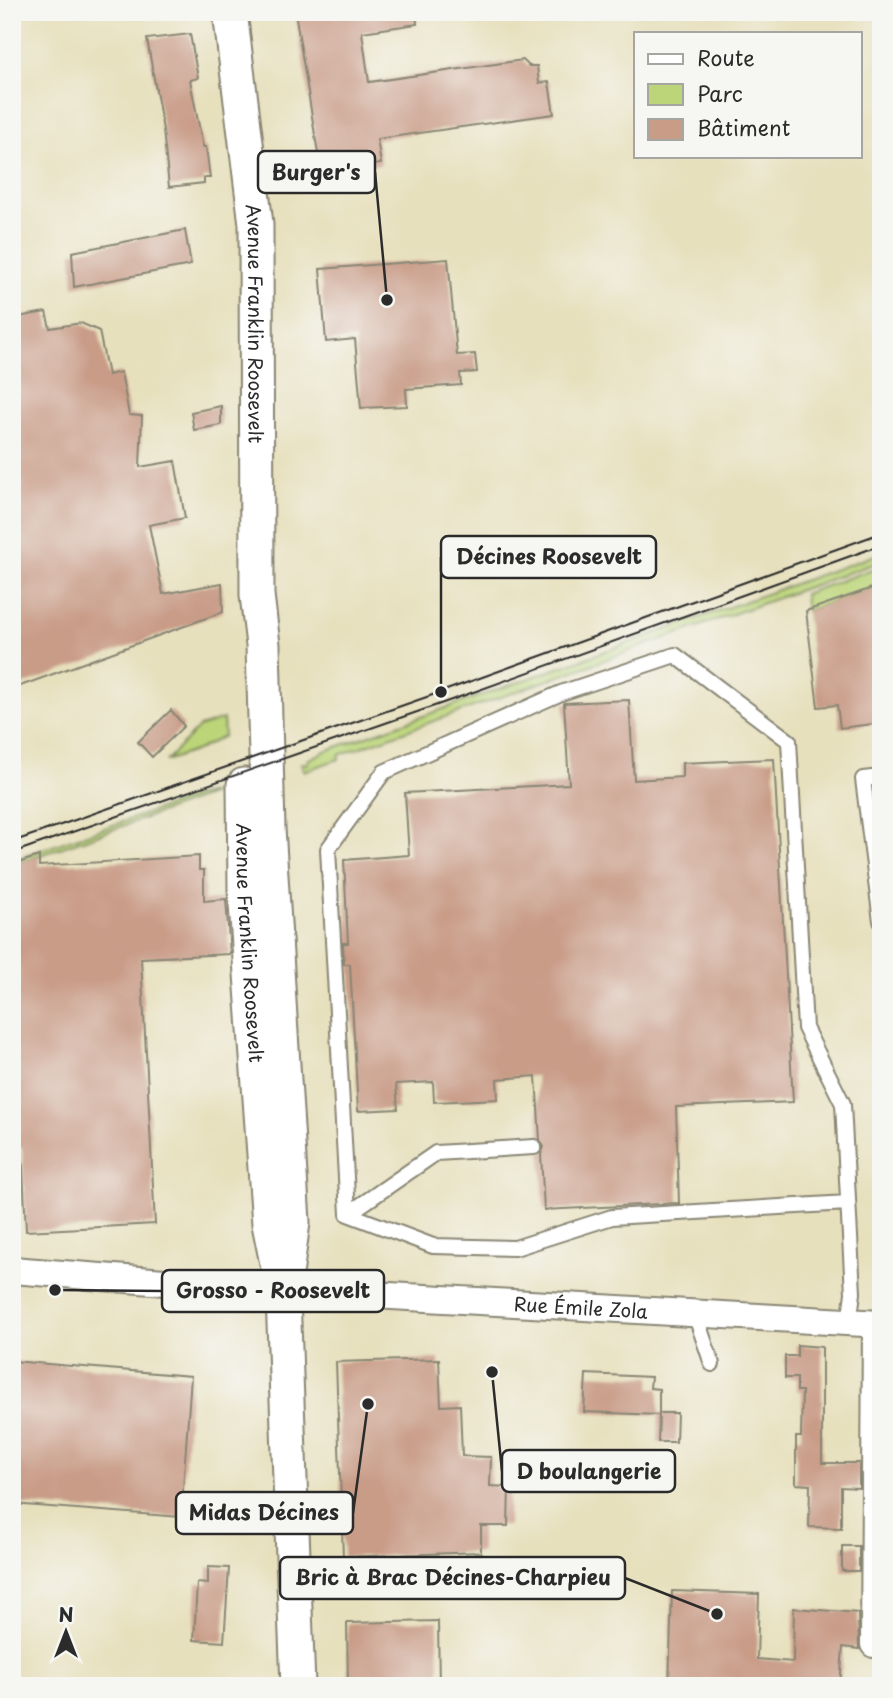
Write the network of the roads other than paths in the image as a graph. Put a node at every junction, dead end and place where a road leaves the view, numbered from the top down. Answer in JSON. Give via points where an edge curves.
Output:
{"nodes":[{"id":1,"x":230,"y":12,"type":"edge"},
{"id":2,"x":881,"y":777,"type":"edge"},
{"id":3,"x":881,"y":921,"type":"edge"},
{"id":4,"x":534,"y":1147,"type":"dead end"},
{"id":5,"x":848,"y":1203,"type":"junction"},
{"id":6,"x":348,"y":1214,"type":"junction"},
{"id":7,"x":12,"y":1270,"type":"edge"},
{"id":8,"x":283,"y":1289,"type":"junction"},
{"id":9,"x":695,"y":1314,"type":"junction"},
{"id":10,"x":849,"y":1322,"type":"junction"},
{"id":11,"x":878,"y":1324,"type":"edge"},
{"id":12,"x":712,"y":1364,"type":"dead end"},
{"id":13,"x":874,"y":1644,"type":"dead end"},
{"id":14,"x":298,"y":1686,"type":"edge"}],
"edges":[{"from":1,"to":8,"type":"street","name":"Avenue Franklin Roosevelt","via":[[256,223],[257,595],[263,645],[256,829],[293,1222]]},
{"from":2,"to":3,"type":"lane","via":[[863,779]]},
{"from":4,"to":6,"type":"lane","via":[[436,1153]]},
{"from":5,"to":6,"type":"lane","via":[[612,1217],[515,1248],[433,1245]]},
{"from":5,"to":6,"type":"lane","via":[[843,1104],[805,1028],[789,741],[675,655],[561,693],[384,772],[327,849]]},
{"from":5,"to":10,"type":"lane","via":[[853,1293]]},
{"from":7,"to":8,"type":"street","name":"Rue Émile Zola"},
{"from":8,"to":9,"type":"street","name":"Rue Émile Zola"},
{"from":8,"to":14,"type":"street","name":"Avenue Franklin Roosevelt"},
{"from":9,"to":10,"type":"street","name":"Rue Émile Zola"},
{"from":9,"to":12,"type":"lane"},
{"from":10,"to":11,"type":"street","name":"Rue Émile Zola"},
{"from":11,"to":13,"type":"street"}]}
